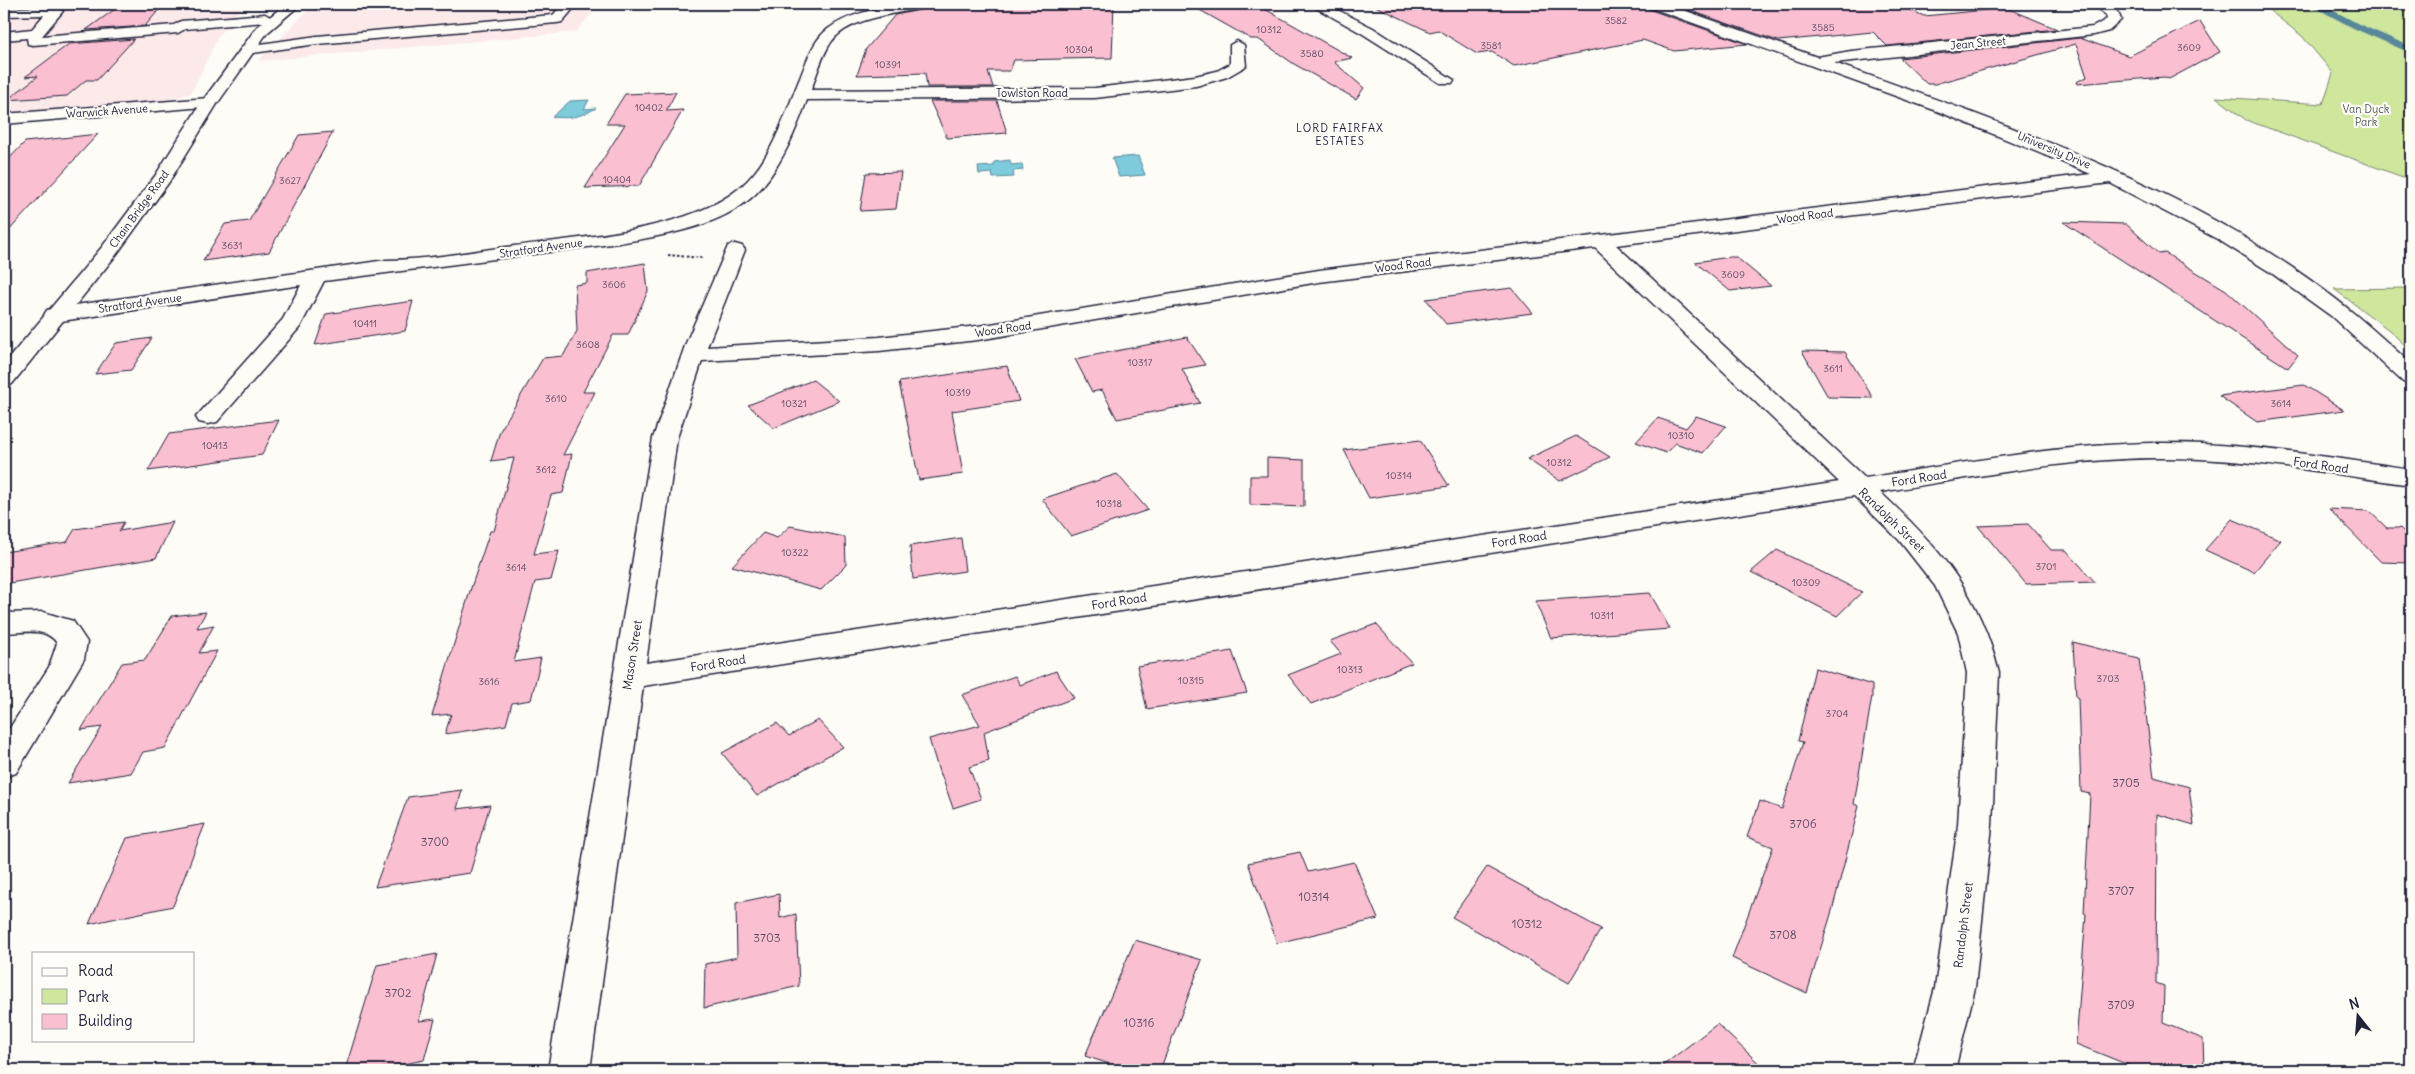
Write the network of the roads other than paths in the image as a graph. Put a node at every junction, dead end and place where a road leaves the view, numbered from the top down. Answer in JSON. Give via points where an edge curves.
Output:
{"nodes":[{"id":1,"x":294,"y":4,"type":"edge"},
{"id":2,"x":393,"y":4,"type":"edge"},
{"id":3,"x":570,"y":4,"type":"edge"},
{"id":4,"x":920,"y":4,"type":"edge"},
{"id":5,"x":1316,"y":4,"type":"edge"},
{"id":6,"x":1654,"y":4,"type":"edge"},
{"id":7,"x":2099,"y":4,"type":"edge"},
{"id":8,"x":370,"y":6,"type":"dead end"},
{"id":9,"x":4,"y":12,"type":"edge"},
{"id":10,"x":470,"y":12,"type":"dead end"},
{"id":11,"x":266,"y":17,"type":"edge"},
{"id":12,"x":465,"y":27,"type":"junction"},
{"id":13,"x":36,"y":33,"type":"junction"},
{"id":14,"x":4,"y":36,"type":"edge"},
{"id":15,"x":1237,"y":45,"type":"dead end"},
{"id":16,"x":247,"y":50,"type":"junction"},
{"id":17,"x":1816,"y":61,"type":"junction"},
{"id":18,"x":1446,"y":80,"type":"dead end"},
{"id":19,"x":800,"y":95,"type":"junction"},
{"id":20,"x":209,"y":103,"type":"junction"},
{"id":21,"x":4,"y":118,"type":"edge"},
{"id":22,"x":2115,"y":177,"type":"junction"},
{"id":23,"x":1600,"y":241,"type":"junction"},
{"id":24,"x":735,"y":250,"type":"dead end"},
{"id":25,"x":316,"y":277,"type":"junction"},
{"id":26,"x":55,"y":315,"type":"junction"},
{"id":27,"x":693,"y":355,"type":"junction"},
{"id":28,"x":2411,"y":377,"type":"edge"},
{"id":29,"x":4,"y":379,"type":"edge"},
{"id":30,"x":208,"y":417,"type":"dead end"},
{"id":31,"x":2411,"y":477,"type":"edge"},
{"id":32,"x":1858,"y":487,"type":"junction"},
{"id":33,"x":4,"y":623,"type":"edge"},
{"id":34,"x":628,"y":677,"type":"junction"},
{"id":35,"x":4,"y":764,"type":"edge"},
{"id":36,"x":569,"y":1070,"type":"edge"},
{"id":37,"x":1934,"y":1070,"type":"edge"}],
"edges":[{"from":1,"to":11,"type":"street","name":"Chain Bridge Road"},
{"from":2,"to":8,"type":"street"},
{"from":3,"to":12,"type":"street","via":[[557,19]]},
{"from":4,"to":19,"type":"street","name":"Stratford Avenue","via":[[855,20],[832,32]]},
{"from":5,"to":18,"type":"street","via":[[1368,31]]},
{"from":6,"to":17,"type":"street","name":"University Drive"},
{"from":7,"to":17,"type":"street","name":"Jean Street","via":[[2112,13],[2114,20],[2094,31]]},
{"from":9,"to":13,"type":"street","via":[[56,11]]},
{"from":10,"to":12,"type":"street"},
{"from":11,"to":13,"type":"street","via":[[181,25],[178,29],[33,41]]},
{"from":11,"to":16,"type":"street","name":"Chain Bridge Road"},
{"from":12,"to":16,"type":"street","via":[[317,40]]},
{"from":13,"to":14,"type":"street"},
{"from":15,"to":19,"type":"street","name":"Towlston Road","via":[[1238,66],[1222,74],[1196,81],[1095,93]]},
{"from":16,"to":20,"type":"street","name":"Chain Bridge Road"},
{"from":17,"to":22,"type":"street","name":"University Drive","via":[[1984,122]]},
{"from":19,"to":25,"type":"street","name":"Stratford Avenue","via":[[772,159],[757,182],[744,195],[716,211],[628,235]]},
{"from":20,"to":21,"type":"street","name":"Warwick Avenue"},
{"from":20,"to":26,"type":"street","name":"Chain Bridge Road","via":[[162,178],[109,251]]},
{"from":22,"to":23,"type":"street","name":"Wood Road"},
{"from":22,"to":28,"type":"street","name":"University Drive","via":[[2221,233],[2278,268],[2328,303]]},
{"from":23,"to":27,"type":"street","name":"Wood Road","via":[[1319,276],[978,333],[879,344]]},
{"from":23,"to":32,"type":"street","name":"Randolph Street","via":[[1740,371]]},
{"from":24,"to":27,"type":"street","name":"Mason Street"},
{"from":25,"to":26,"type":"street","name":"Stratford Avenue"},
{"from":25,"to":30,"type":"street","via":[[292,322]]},
{"from":26,"to":29,"type":"street","name":"Chain Bridge Road"},
{"from":27,"to":34,"type":"street","name":"Mason Street","via":[[665,438]]},
{"from":31,"to":32,"type":"street","name":"Ford Road","via":[[2264,457],[2156,450],[2062,456]]},
{"from":32,"to":34,"type":"street","name":"Ford Road"},
{"from":32,"to":37,"type":"street","name":"Randolph Street","via":[[1932,559],[1969,621],[1983,673],[1975,825],[1955,988]]},
{"from":33,"to":35,"type":"street","via":[[43,622],[62,628],[72,642],[63,671]]},
{"from":34,"to":36,"type":"street","name":"Mason Street"}]}
